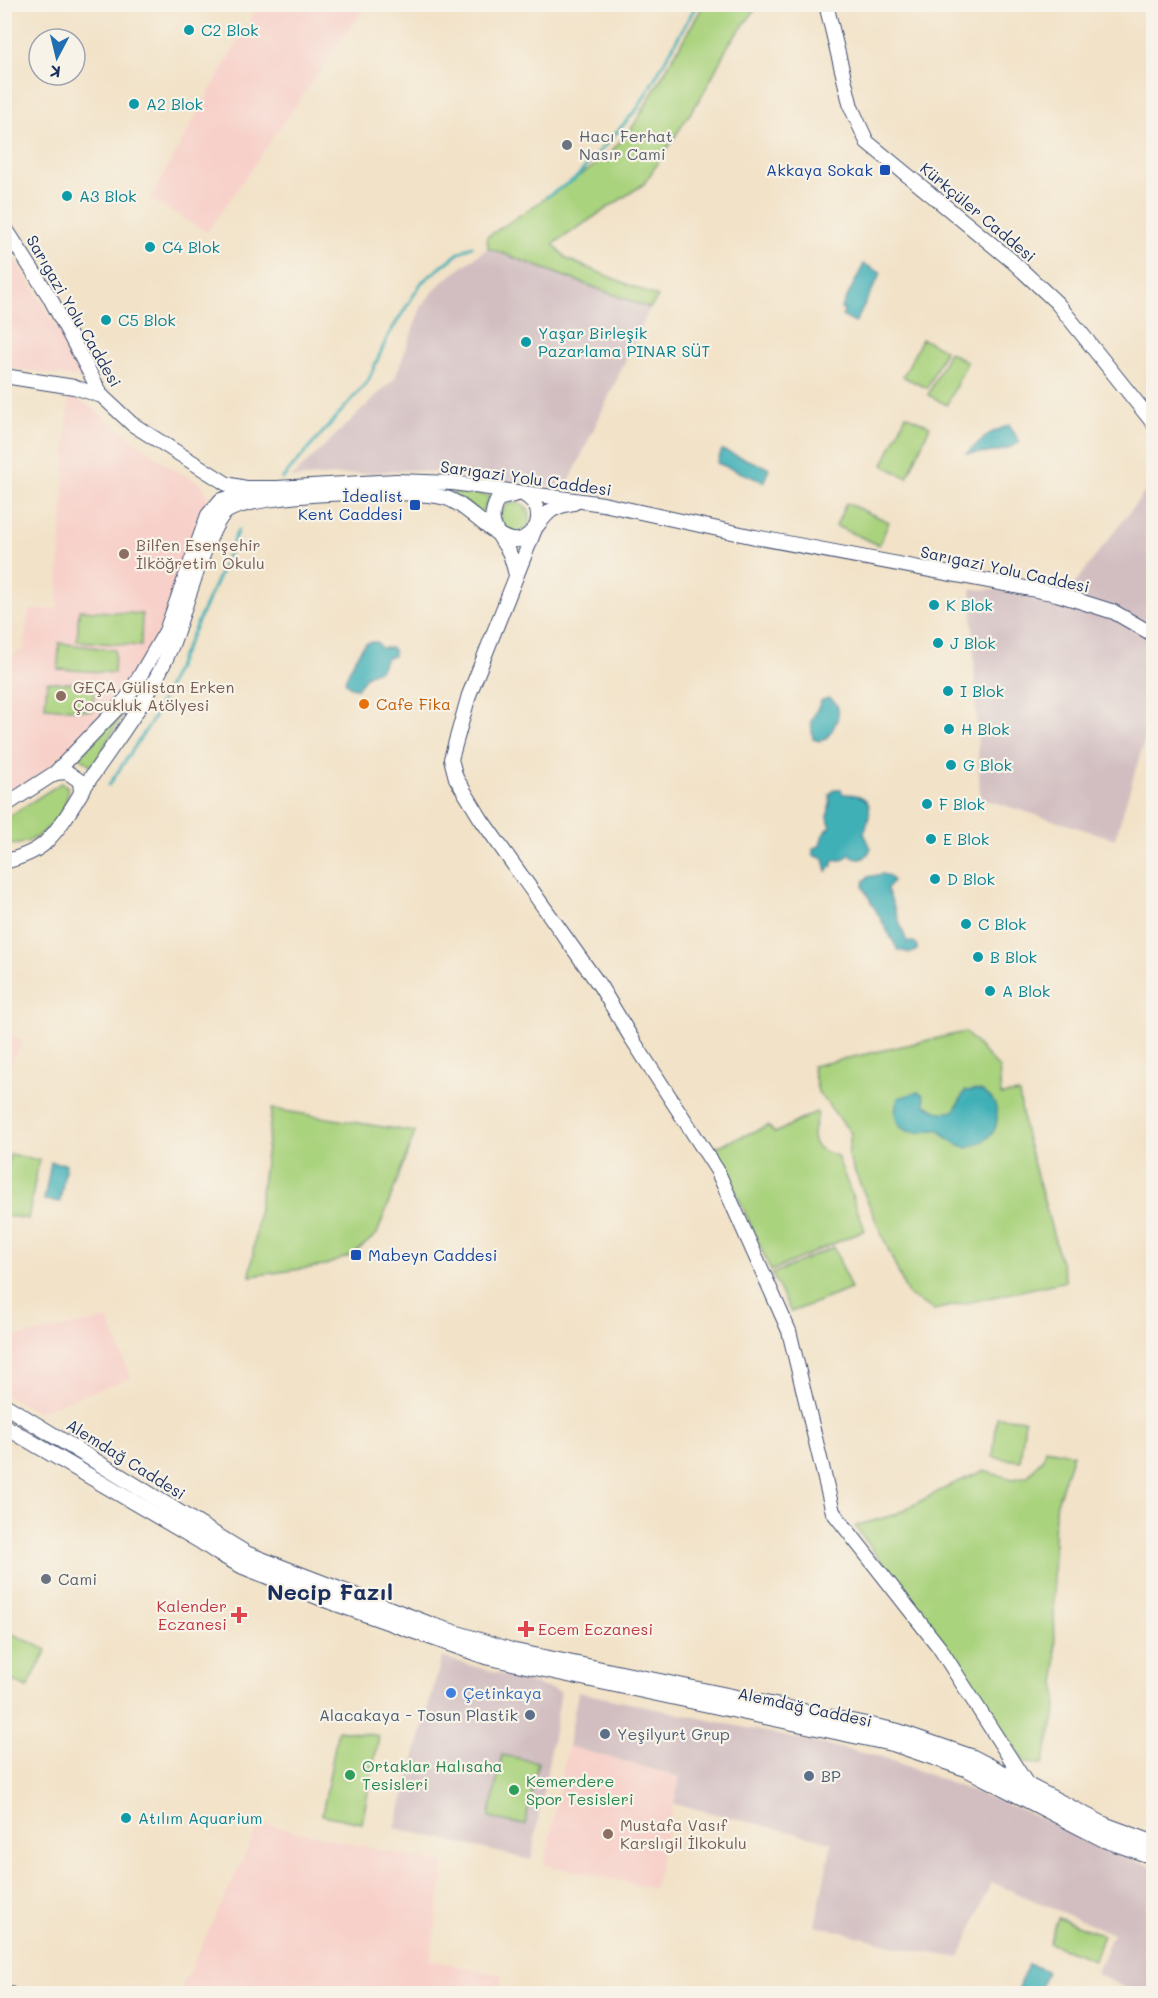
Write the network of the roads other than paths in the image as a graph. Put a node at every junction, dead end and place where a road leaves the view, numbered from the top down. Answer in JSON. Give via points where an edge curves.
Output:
{"nodes":[{"id":1,"x":826,"y":4,"type":"edge"},
{"id":2,"x":4,"y":226,"type":"edge"},
{"id":3,"x":4,"y":376,"type":"edge"},
{"id":4,"x":102,"y":396,"type":"junction"},
{"id":5,"x":1154,"y":424,"type":"edge"},
{"id":6,"x":196,"y":465,"type":"junction"},
{"id":7,"x":277,"y":488,"type":"junction"},
{"id":8,"x":521,"y":493,"type":"junction"},
{"id":9,"x":221,"y":500,"type":"junction"},
{"id":10,"x":582,"y":501,"type":"junction"},
{"id":11,"x":249,"y":503,"type":"junction"},
{"id":12,"x":537,"y":524,"type":"junction"},
{"id":13,"x":495,"y":531,"type":"junction"},
{"id":14,"x":516,"y":575,"type":"junction"},
{"id":15,"x":1154,"y":635,"type":"edge"},
{"id":16,"x":55,"y":773,"type":"junction"},
{"id":17,"x":81,"y":792,"type":"junction"},
{"id":18,"x":4,"y":806,"type":"edge"},
{"id":19,"x":4,"y":853,"type":"edge"},
{"id":20,"x":25,"y":856,"type":"junction"},
{"id":21,"x":4,"y":862,"type":"edge"},
{"id":22,"x":4,"y":1405,"type":"edge"},
{"id":23,"x":4,"y":1426,"type":"edge"},
{"id":24,"x":224,"y":1548,"type":"junction"},
{"id":25,"x":800,"y":1718,"type":"junction"},
{"id":26,"x":1028,"y":1786,"type":"junction"},
{"id":27,"x":1154,"y":1843,"type":"edge"},
{"id":28,"x":1154,"y":1857,"type":"edge"},
{"id":29,"x":4,"y":1993,"type":"edge"},
{"id":30,"x":10,"y":1994,"type":"edge"}],
"edges":[{"from":1,"to":5,"type":"street","name":"Kürkçüler Caddesi","via":[[851,107],[867,142],[1057,303]]},
{"from":2,"to":4,"type":"street","name":"Sarıgazi Yolu Caddesi","via":[[49,296]]},
{"from":3,"to":4,"type":"street","via":[[74,387]]},
{"from":4,"to":6,"type":"street","name":"Sarıgazi Yolu Caddesi","via":[[132,424]]},
{"from":6,"to":7,"type":"street","name":"Sarıgazi Yolu Caddesi","via":[[227,484]]},
{"from":6,"to":9,"type":"street"},
{"from":7,"to":8,"type":"street","name":"Sarıgazi Yolu Caddesi","via":[[396,481],[453,483]]},
{"from":7,"to":9,"type":"street"},
{"from":8,"to":10,"type":"street","name":"Sarıgazi Yolu Caddesi"},
{"from":8,"to":12,"type":"street","via":[[532,499],[538,509]]},
{"from":8,"to":13,"type":"street","via":[[498,499],[492,518]]},
{"from":9,"to":11,"type":"street","via":[[233,505]]},
{"from":9,"to":16,"type":"street","via":[[208,515],[166,632],[127,698]]},
{"from":10,"to":12,"type":"street","via":[[550,510]]},
{"from":10,"to":15,"type":"street","name":"Sarıgazi Yolu Caddesi","via":[[1057,594],[1113,612]]},
{"from":11,"to":13,"type":"street","via":[[360,492],[423,494],[448,498]]},
{"from":11,"to":17,"type":"street","via":[[227,511],[217,524],[171,647],[139,707]]},
{"from":12,"to":13,"type":"street","via":[[518,540]]},
{"from":12,"to":14,"type":"street"},
{"from":13,"to":14,"type":"street","via":[[510,554]]},
{"from":14,"to":26,"type":"street","via":[[469,695],[451,759],[456,778],[600,986],[717,1170],[789,1331],[833,1512],[939,1647]]},
{"from":16,"to":17,"type":"street","via":[[67,772],[80,781]]},
{"from":16,"to":18,"type":"street"},
{"from":17,"to":20,"type":"street","via":[[67,818],[43,844]]},
{"from":19,"to":20,"type":"street"},
{"from":20,"to":21,"type":"street"},
{"from":22,"to":24,"type":"main road","name":"Alemdağ Caddesi"},
{"from":23,"to":24,"type":"main road","name":"Alemdağ Caddesi","via":[[200,1541]]},
{"from":24,"to":25,"type":"main road","name":"Alemdağ Caddesi","via":[[247,1554],[331,1594],[433,1633]]},
{"from":25,"to":26,"type":"main road","name":"Alemdağ Caddesi","via":[[897,1731],[972,1757]]},
{"from":25,"to":28,"type":"main road","name":"Alemdağ Caddesi","via":[[967,1769],[1105,1840]]},
{"from":26,"to":27,"type":"main road","name":"Alemdağ Caddesi","via":[[1105,1825]]},
{"from":29,"to":30,"type":"street"}]}
